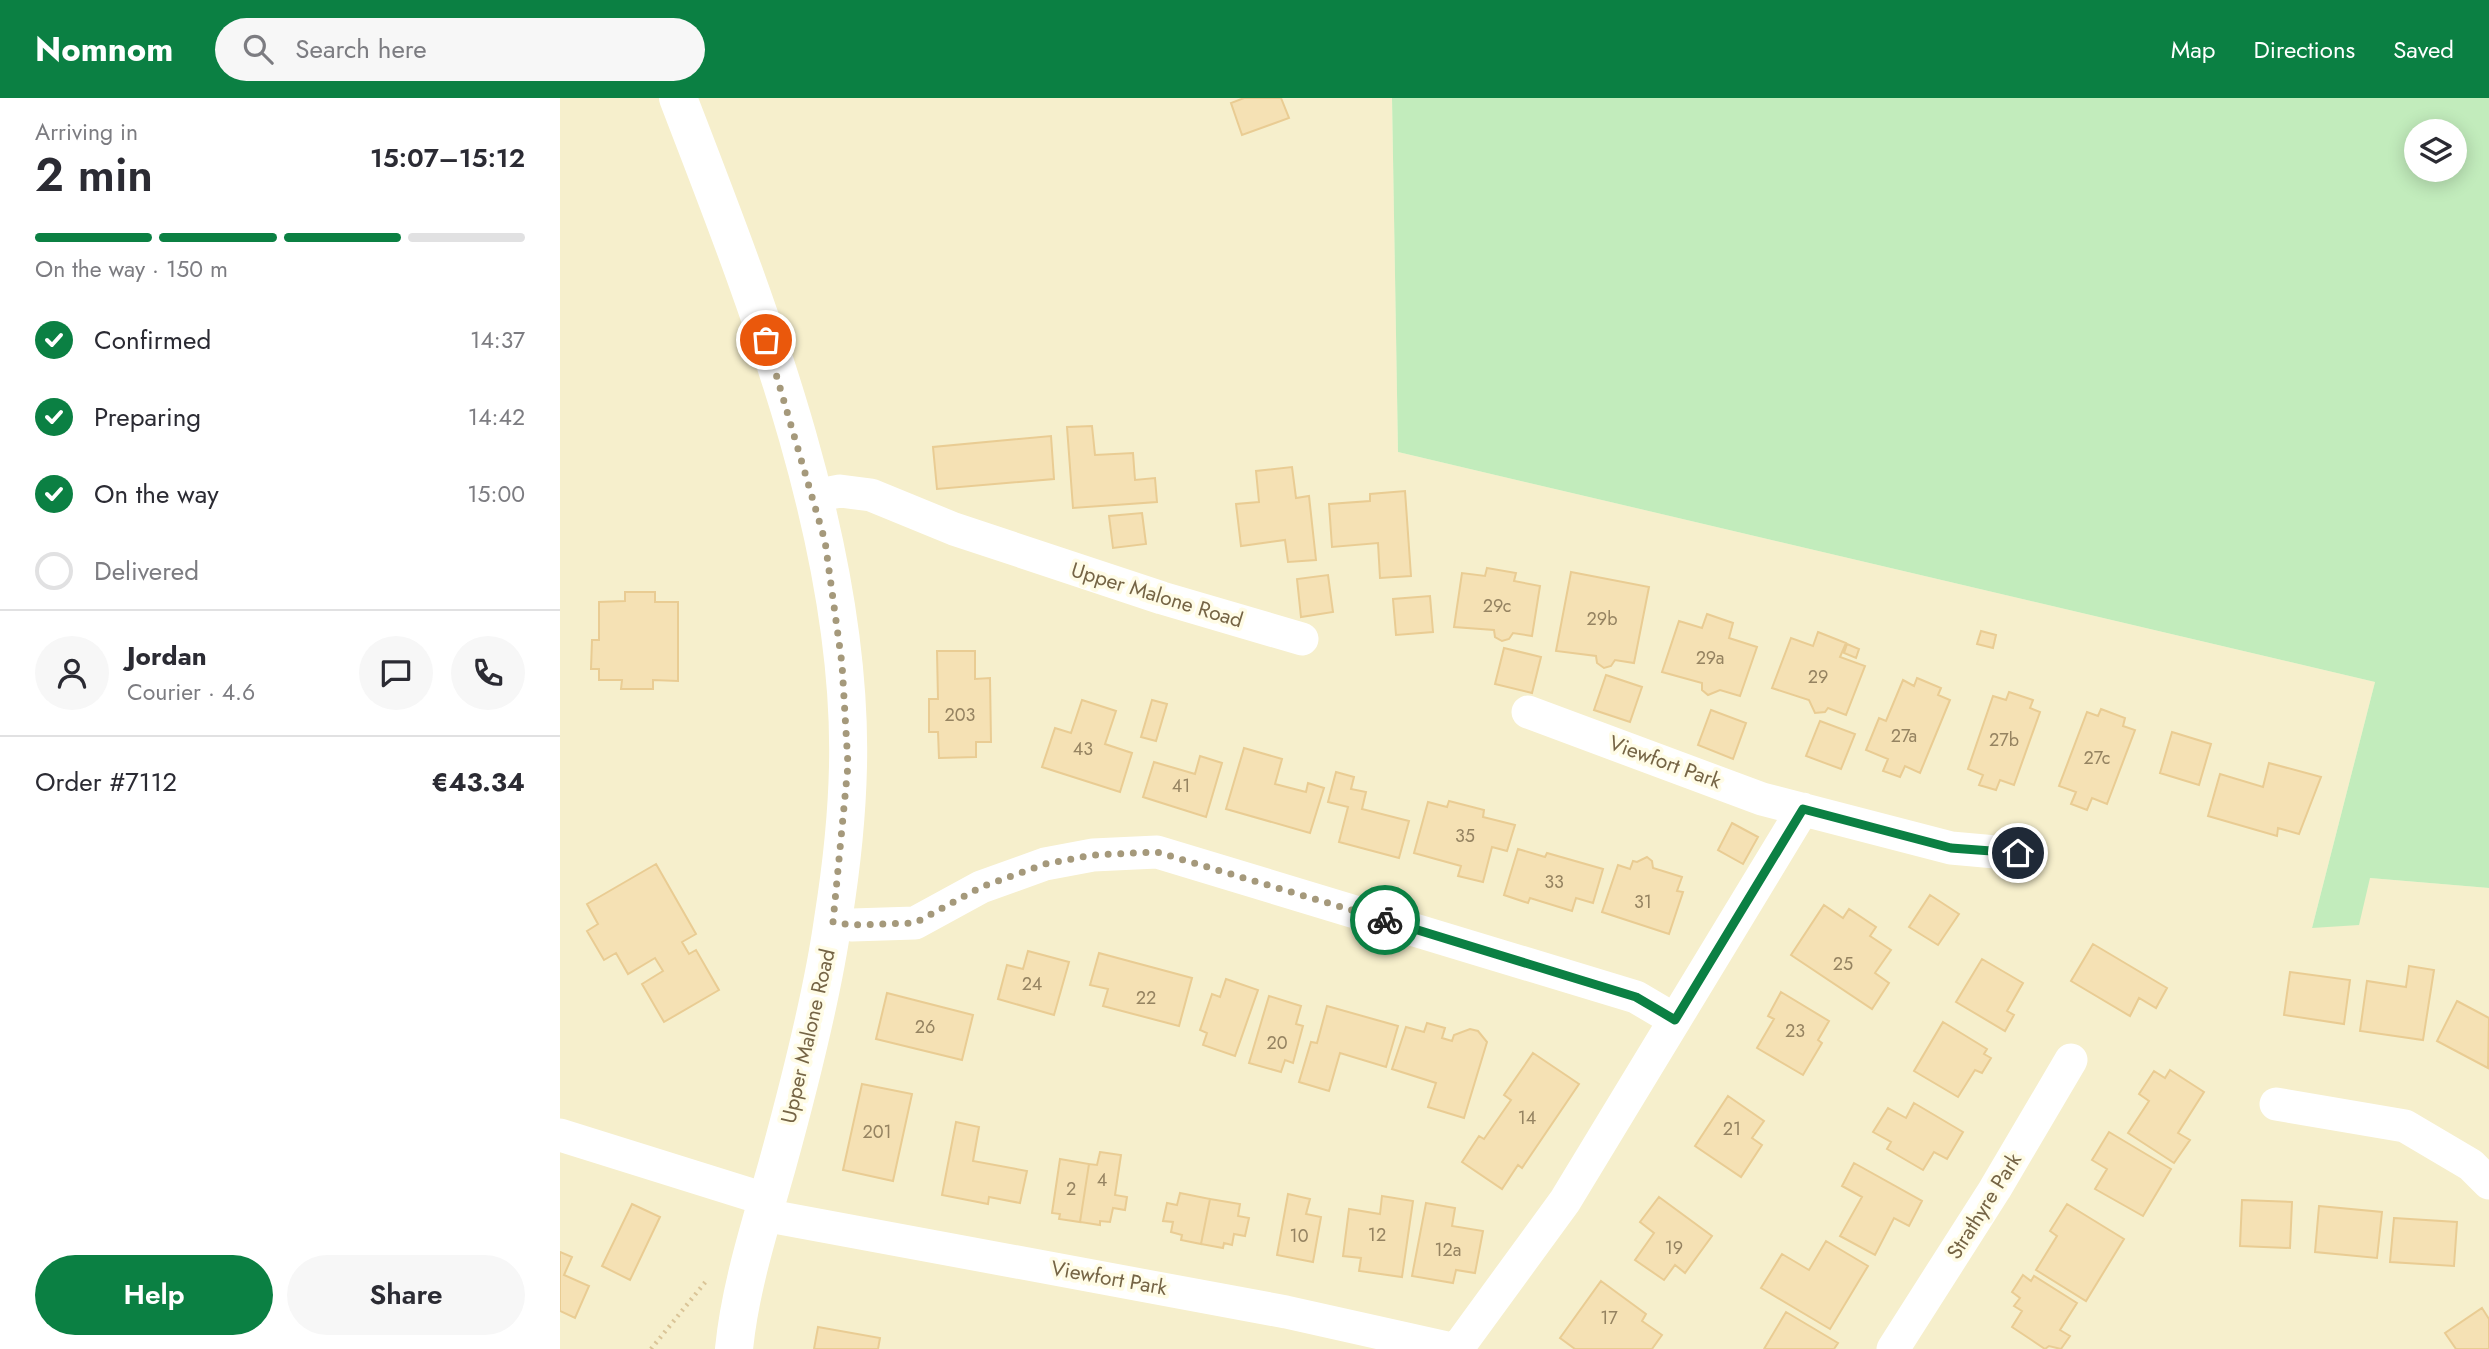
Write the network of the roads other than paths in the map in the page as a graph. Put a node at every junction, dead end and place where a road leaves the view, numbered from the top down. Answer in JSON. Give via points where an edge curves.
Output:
{"nodes":[{"id":1,"x":678,"y":98,"type":"edge"},
{"id":2,"x":814,"y":496,"type":"junction"},
{"id":3,"x":1302,"y":639,"type":"dead end"},
{"id":4,"x":1528,"y":712,"type":"dead end"},
{"id":5,"x":1803,"y":809,"type":"junction"},
{"id":6,"x":2018,"y":853,"type":"dead end"},
{"id":7,"x":833,"y":922,"type":"junction"},
{"id":8,"x":1675,"y":1020,"type":"junction"},
{"id":9,"x":2071,"y":1060,"type":"dead end"},
{"id":10,"x":2276,"y":1104,"type":"dead end"},
{"id":11,"x":561,"y":1132,"type":"edge"},
{"id":12,"x":2489,"y":1183,"type":"edge"},
{"id":13,"x":766,"y":1207,"type":"junction"},
{"id":14,"x":734,"y":1349,"type":"edge"},
{"id":15,"x":1455,"y":1349,"type":"edge"},
{"id":16,"x":1894,"y":1349,"type":"edge"}],
"edges":[{"from":1,"to":2,"type":"main road","name":"Upper Malone Road","via":[[758,314]]},
{"from":2,"to":3,"type":"street","name":"Upper Malone Road","via":[[840,491],[871,495],[967,534]]},
{"from":2,"to":7,"type":"main road","name":"Upper Malone Road","via":[[842,664],[848,765]]},
{"from":4,"to":5,"type":"street","name":"Viewfort Park","via":[[1762,799]]},
{"from":5,"to":6,"type":"street","name":"Viewfort Park","via":[[1951,848]]},
{"from":5,"to":8,"type":"street","name":"Viewfort Park"},
{"from":7,"to":8,"type":"street","via":[[915,923],[981,887],[1045,864],[1093,855],[1157,852],[1636,997]]},
{"from":7,"to":13,"type":"main road","name":"Upper Malone Road"},
{"from":8,"to":15,"type":"street","name":"Viewfort Park","via":[[1565,1201]]},
{"from":9,"to":16,"type":"street","name":"Strathyre Park"},
{"from":10,"to":12,"type":"street","via":[[2405,1126],[2471,1165]]},
{"from":11,"to":13,"type":"street"},
{"from":13,"to":14,"type":"main road","name":"Upper Malone Road"},
{"from":13,"to":15,"type":"street","name":"Viewfort Park"}]}
